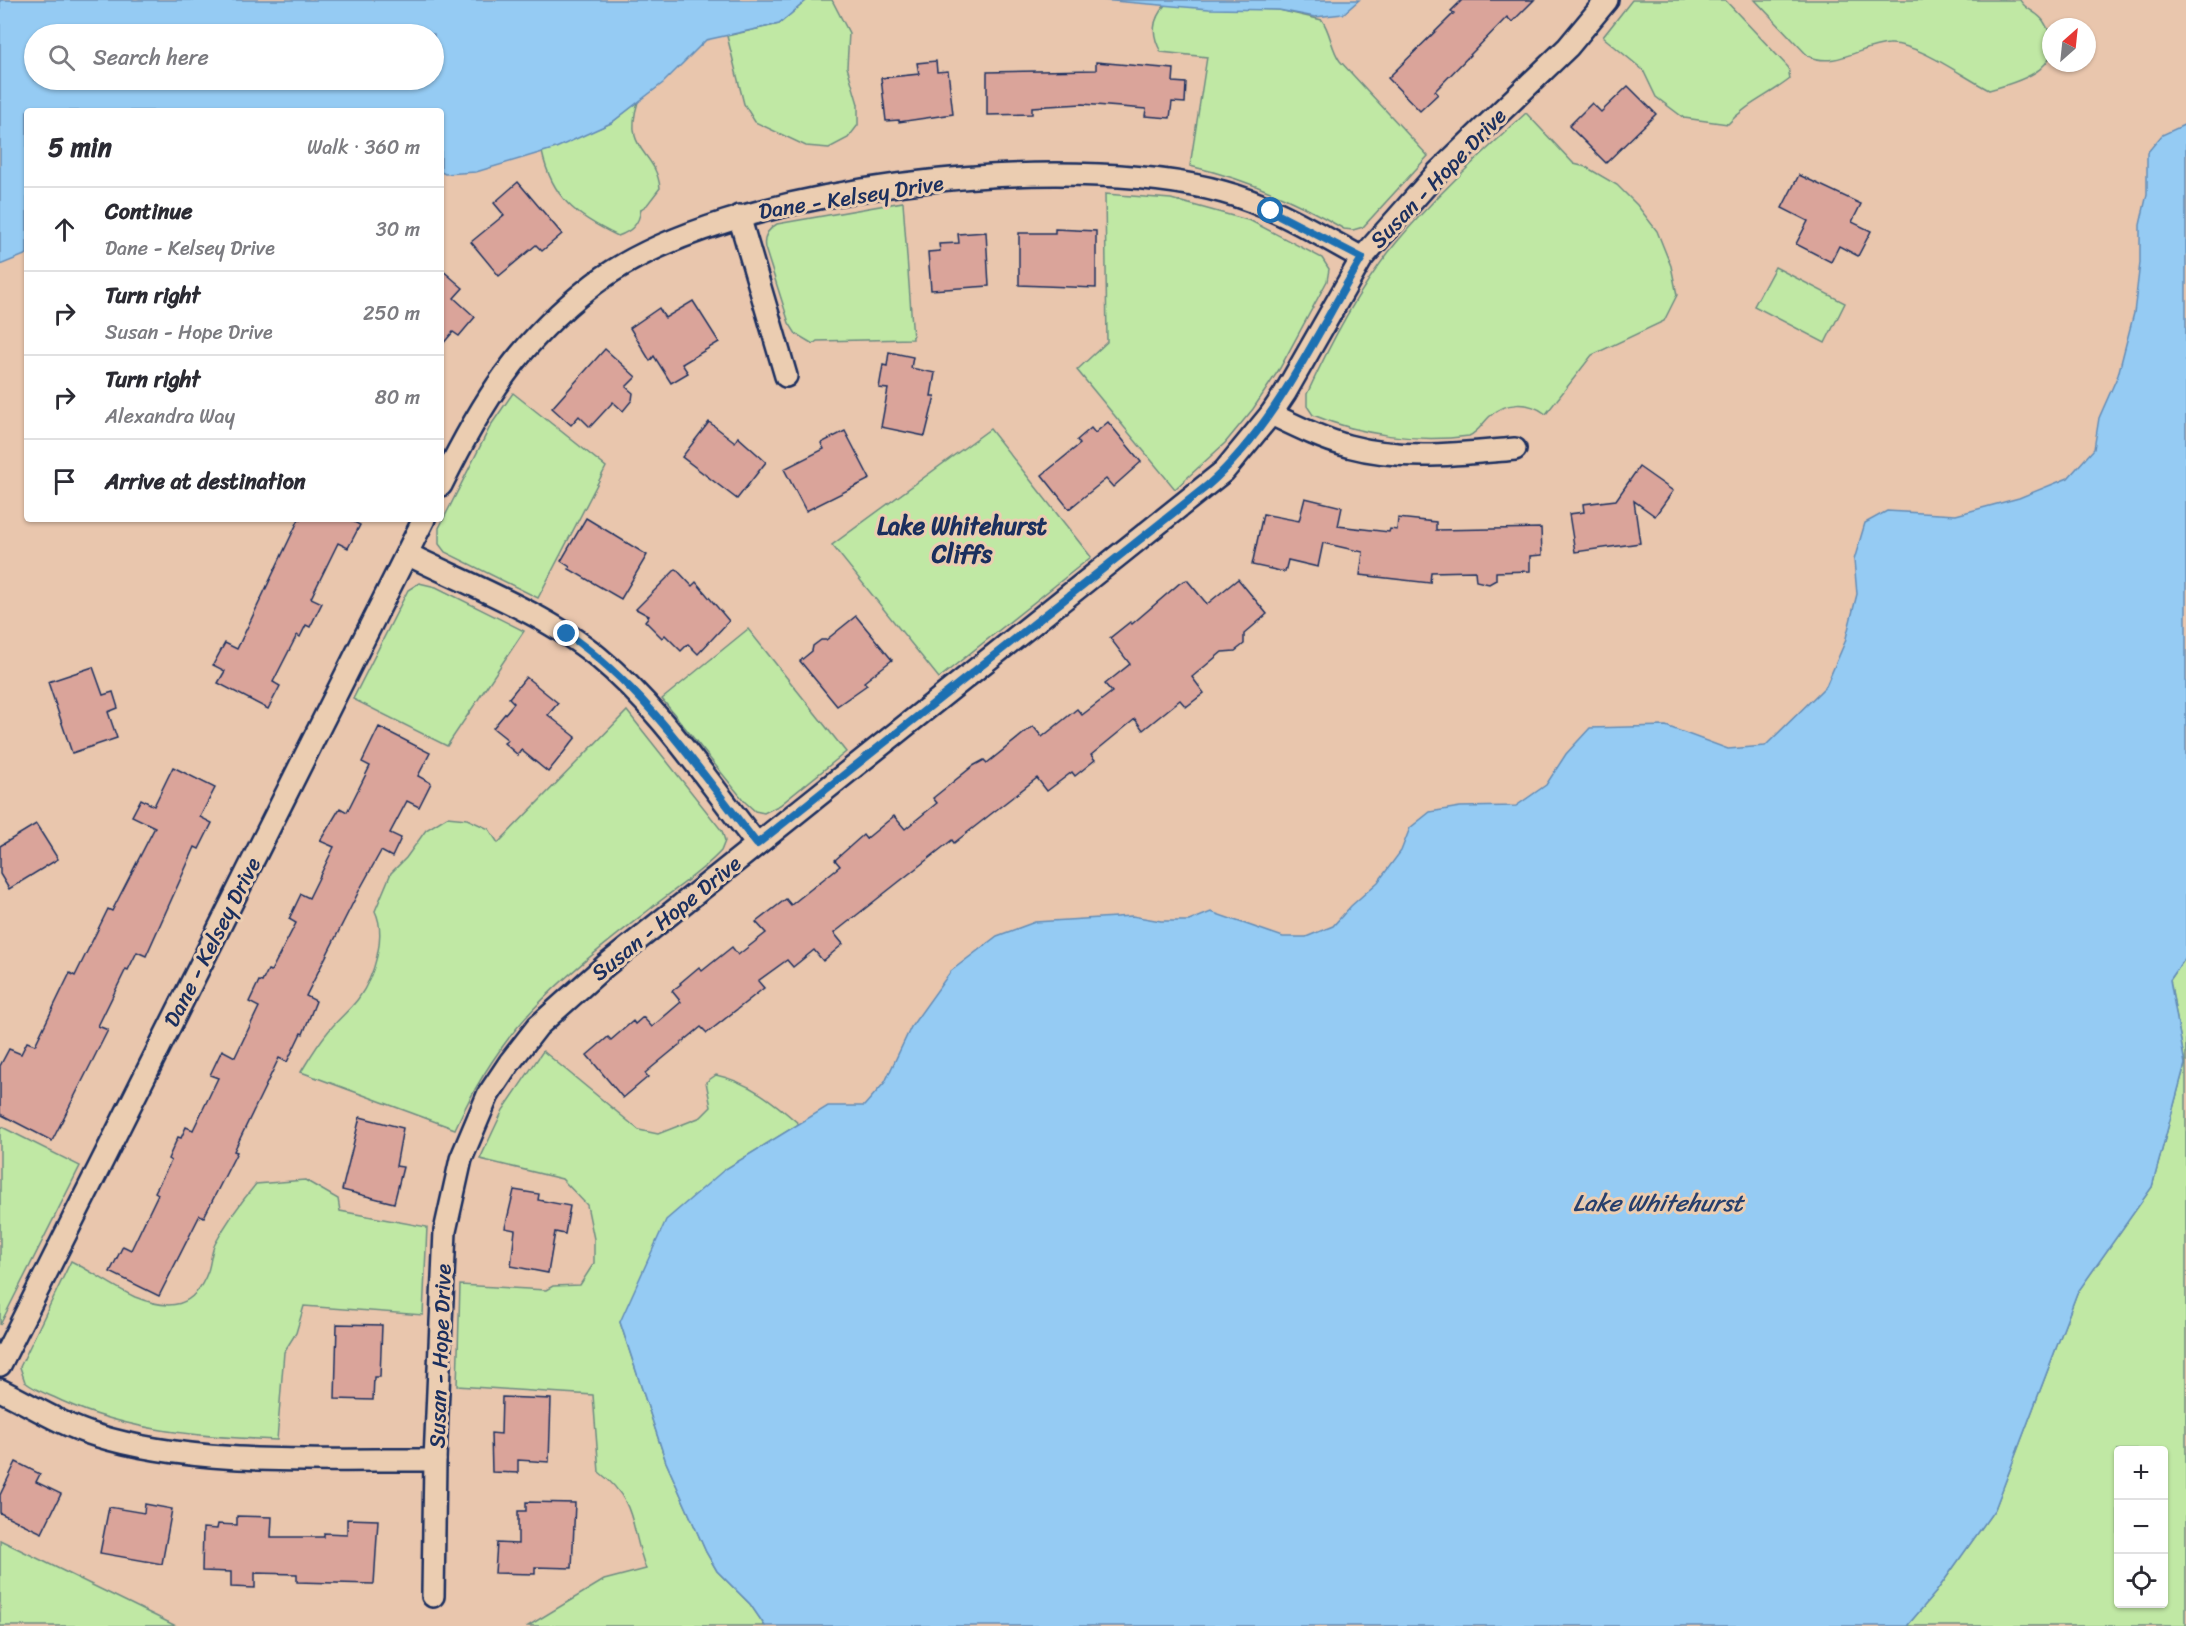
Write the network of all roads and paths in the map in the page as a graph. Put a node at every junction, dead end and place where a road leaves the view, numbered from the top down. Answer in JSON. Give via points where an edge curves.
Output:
{"nodes":[{"id":1,"x":1607,"y":0,"type":"edge"},
{"id":2,"x":739,"y":216,"type":"junction"},
{"id":3,"x":1362,"y":258,"type":"junction"},
{"id":4,"x":786,"y":376,"type":"dead end"},
{"id":5,"x":1271,"y":414,"type":"junction"},
{"id":6,"x":1515,"y":449,"type":"dead end"},
{"id":7,"x":444,"y":479,"type":"edge"},
{"id":8,"x":423,"y":522,"type":"edge"},
{"id":9,"x":407,"y":554,"type":"junction"},
{"id":10,"x":757,"y":844,"type":"junction"},
{"id":11,"x":0,"y":1365,"type":"edge"},
{"id":12,"x":0,"y":1390,"type":"edge"},
{"id":13,"x":435,"y":1460,"type":"junction"},
{"id":14,"x":433,"y":1596,"type":"dead end"}],
"edges":[{"from":1,"to":3,"type":"street","name":"Susan - Hope Drive","via":[[1568,47],[1437,172]]},
{"from":2,"to":3,"type":"street","name":"Dane - Kelsey Drive","via":[[908,184],[1020,176],[1108,176],[1172,181],[1223,191]]},
{"from":2,"to":4,"type":"street"},
{"from":2,"to":7,"type":"street","name":"Dane - Kelsey Drive","via":[[639,256],[595,284],[550,321],[508,367]]},
{"from":3,"to":5,"type":"street","name":"Susan - Hope Drive"},
{"from":5,"to":6,"type":"street","via":[[1327,439],[1390,454],[1436,456]]},
{"from":5,"to":10,"type":"street","name":"Susan - Hope Drive","via":[[1207,486]]},
{"from":8,"to":9,"type":"street","name":"Dane - Kelsey Drive"},
{"from":9,"to":10,"type":"street","via":[[550,625],[598,657],[658,719]]},
{"from":9,"to":11,"type":"street","name":"Dane - Kelsey Drive"},
{"from":10,"to":13,"type":"street","name":"Susan - Hope Drive","via":[[554,1011],[525,1042],[488,1095],[460,1159],[445,1231]]},
{"from":12,"to":13,"type":"street","name":"Susan - Hope Drive","via":[[93,1434],[157,1449],[227,1456]]},
{"from":13,"to":14,"type":"street"}]}
